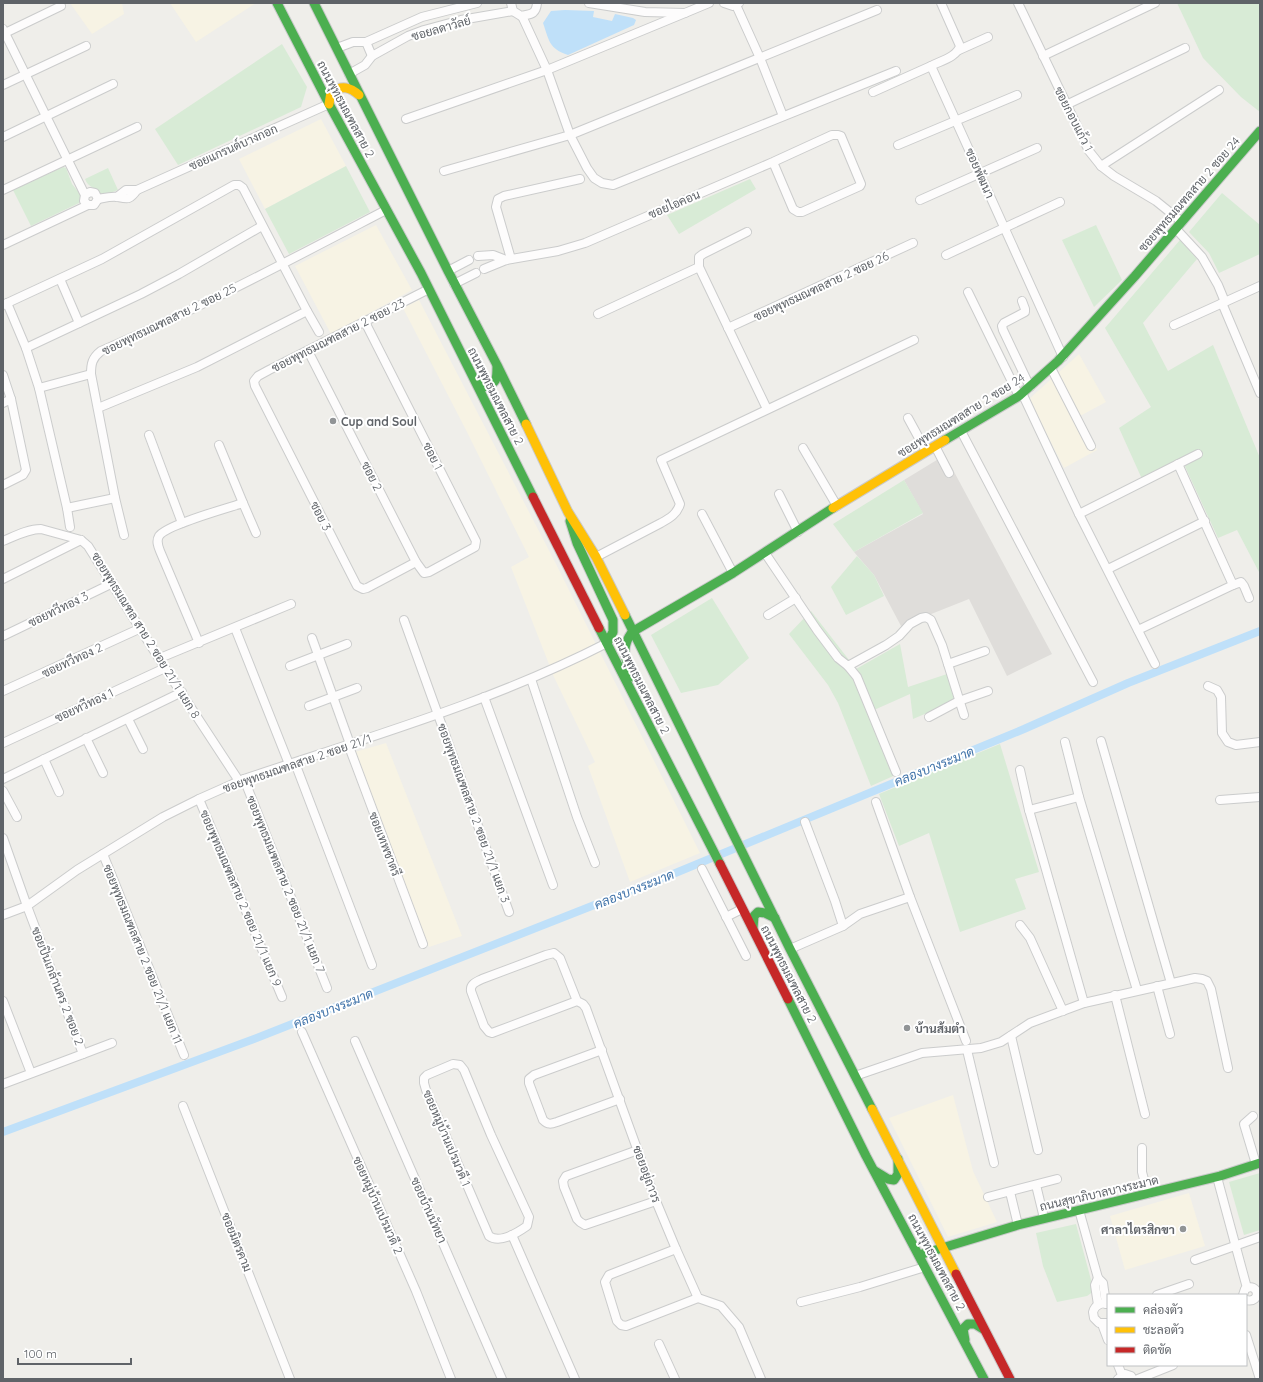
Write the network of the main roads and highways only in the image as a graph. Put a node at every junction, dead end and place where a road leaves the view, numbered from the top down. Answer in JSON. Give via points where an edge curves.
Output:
{"nodes":[{"id":1,"x":277,"y":3,"type":"edge"},
{"id":2,"x":314,"y":3,"type":"edge"},
{"id":3,"x":359,"y":95,"type":"junction"},
{"id":4,"x":329,"y":104,"type":"junction"},
{"id":5,"x":1260,"y":131,"type":"edge"},
{"id":6,"x":497,"y":365,"type":"junction"},
{"id":7,"x":475,"y":379,"type":"junction"},
{"id":8,"x":568,"y":512,"type":"junction"},
{"id":9,"x":632,"y":632,"type":"junction"},
{"id":10,"x":607,"y":643,"type":"junction"},
{"id":11,"x":666,"y":758,"type":"junction"},
{"id":12,"x":776,"y":918,"type":"junction"},
{"id":13,"x":752,"y":928,"type":"junction"},
{"id":14,"x":898,"y":1158,"type":"junction"},
{"id":15,"x":1258,"y":1164,"type":"edge"},
{"id":16,"x":875,"y":1171,"type":"junction"},
{"id":17,"x":944,"y":1248,"type":"junction"},
{"id":18,"x":919,"y":1255,"type":"junction"},
{"id":19,"x":983,"y":1329,"type":"junction"},
{"id":20,"x":965,"y":1341,"type":"junction"},
{"id":21,"x":984,"y":1379,"type":"edge"},
{"id":22,"x":1010,"y":1379,"type":"edge"}],
"edges":[{"from":1,"to":4,"type":"main road","name":"ถนนพุทธมณฑลสาย 2"},
{"from":2,"to":3,"type":"main road","name":"ถนนพุทธมณฑลสาย 2"},
{"from":3,"to":4,"type":"main road","via":[[344,86],[339,87],[332,92]]},
{"from":3,"to":6,"type":"main road","name":"ถนนพุทธมณฑลสาย 2"},
{"from":4,"to":7,"type":"main road","name":"ถนนพุทธมณฑลสาย 2"},
{"from":5,"to":9,"type":"main road","name":"ซอยพุทธมณฑลสาย 2 ซอย 24","via":[[1063,357],[1030,387],[733,573]]},
{"from":6,"to":7,"type":"main road","via":[[497,378],[493,384],[484,387]]},
{"from":6,"to":8,"type":"main road","name":"ถนนพุทธมณฑลสาย 2"},
{"from":7,"to":10,"type":"main road","name":"ถนนพุทธมณฑลสาย 2"},
{"from":8,"to":9,"type":"main road","name":"ถนนพุทธมณฑลสาย 2","via":[[596,557]]},
{"from":8,"to":10,"type":"main road","via":[[577,543],[613,620],[613,632]]},
{"from":9,"to":11,"type":"main road","via":[[625,644],[624,653],[663,742]]},
{"from":9,"to":12,"type":"main road","name":"ถนนพุทธมณฑลสาย 2"},
{"from":10,"to":11,"type":"main road","name":"ถนนพุทธมณฑลสาย 2"},
{"from":11,"to":13,"type":"main road","name":"ถนนพุทธมณฑลสาย 2"},
{"from":12,"to":13,"type":"main road","via":[[759,911],[753,916]]},
{"from":12,"to":14,"type":"main road","name":"ถนนพุทธมณฑลสาย 2"},
{"from":13,"to":16,"type":"main road","name":"ถนนพุทธมณฑลสาย 2"},
{"from":14,"to":16,"type":"main road","via":[[898,1174],[894,1180]]},
{"from":14,"to":17,"type":"main road","name":"ถนนพุทธมณฑลสาย 2"},
{"from":15,"to":17,"type":"main road","name":"ถนนสุขาภิบาลบางระมาด","via":[[1217,1177],[1044,1218]]},
{"from":16,"to":18,"type":"main road","name":"ถนนพุทธมณฑลสาย 2"},
{"from":17,"to":18,"type":"main road","name":"ถนนสุขาภิบาลบางระมาด"},
{"from":17,"to":19,"type":"main road","name":"ถนนพุทธมณฑลสาย 2"},
{"from":18,"to":20,"type":"main road","name":"ถนนพุทธมณฑลสาย 2"},
{"from":19,"to":20,"type":"main road","via":[[973,1322],[965,1326]]},
{"from":19,"to":22,"type":"main road","name":"ถนนพุทธมณฑลสาย 2"},
{"from":20,"to":21,"type":"main road","name":"ถนนพุทธมณฑลสาย 2"}]}
